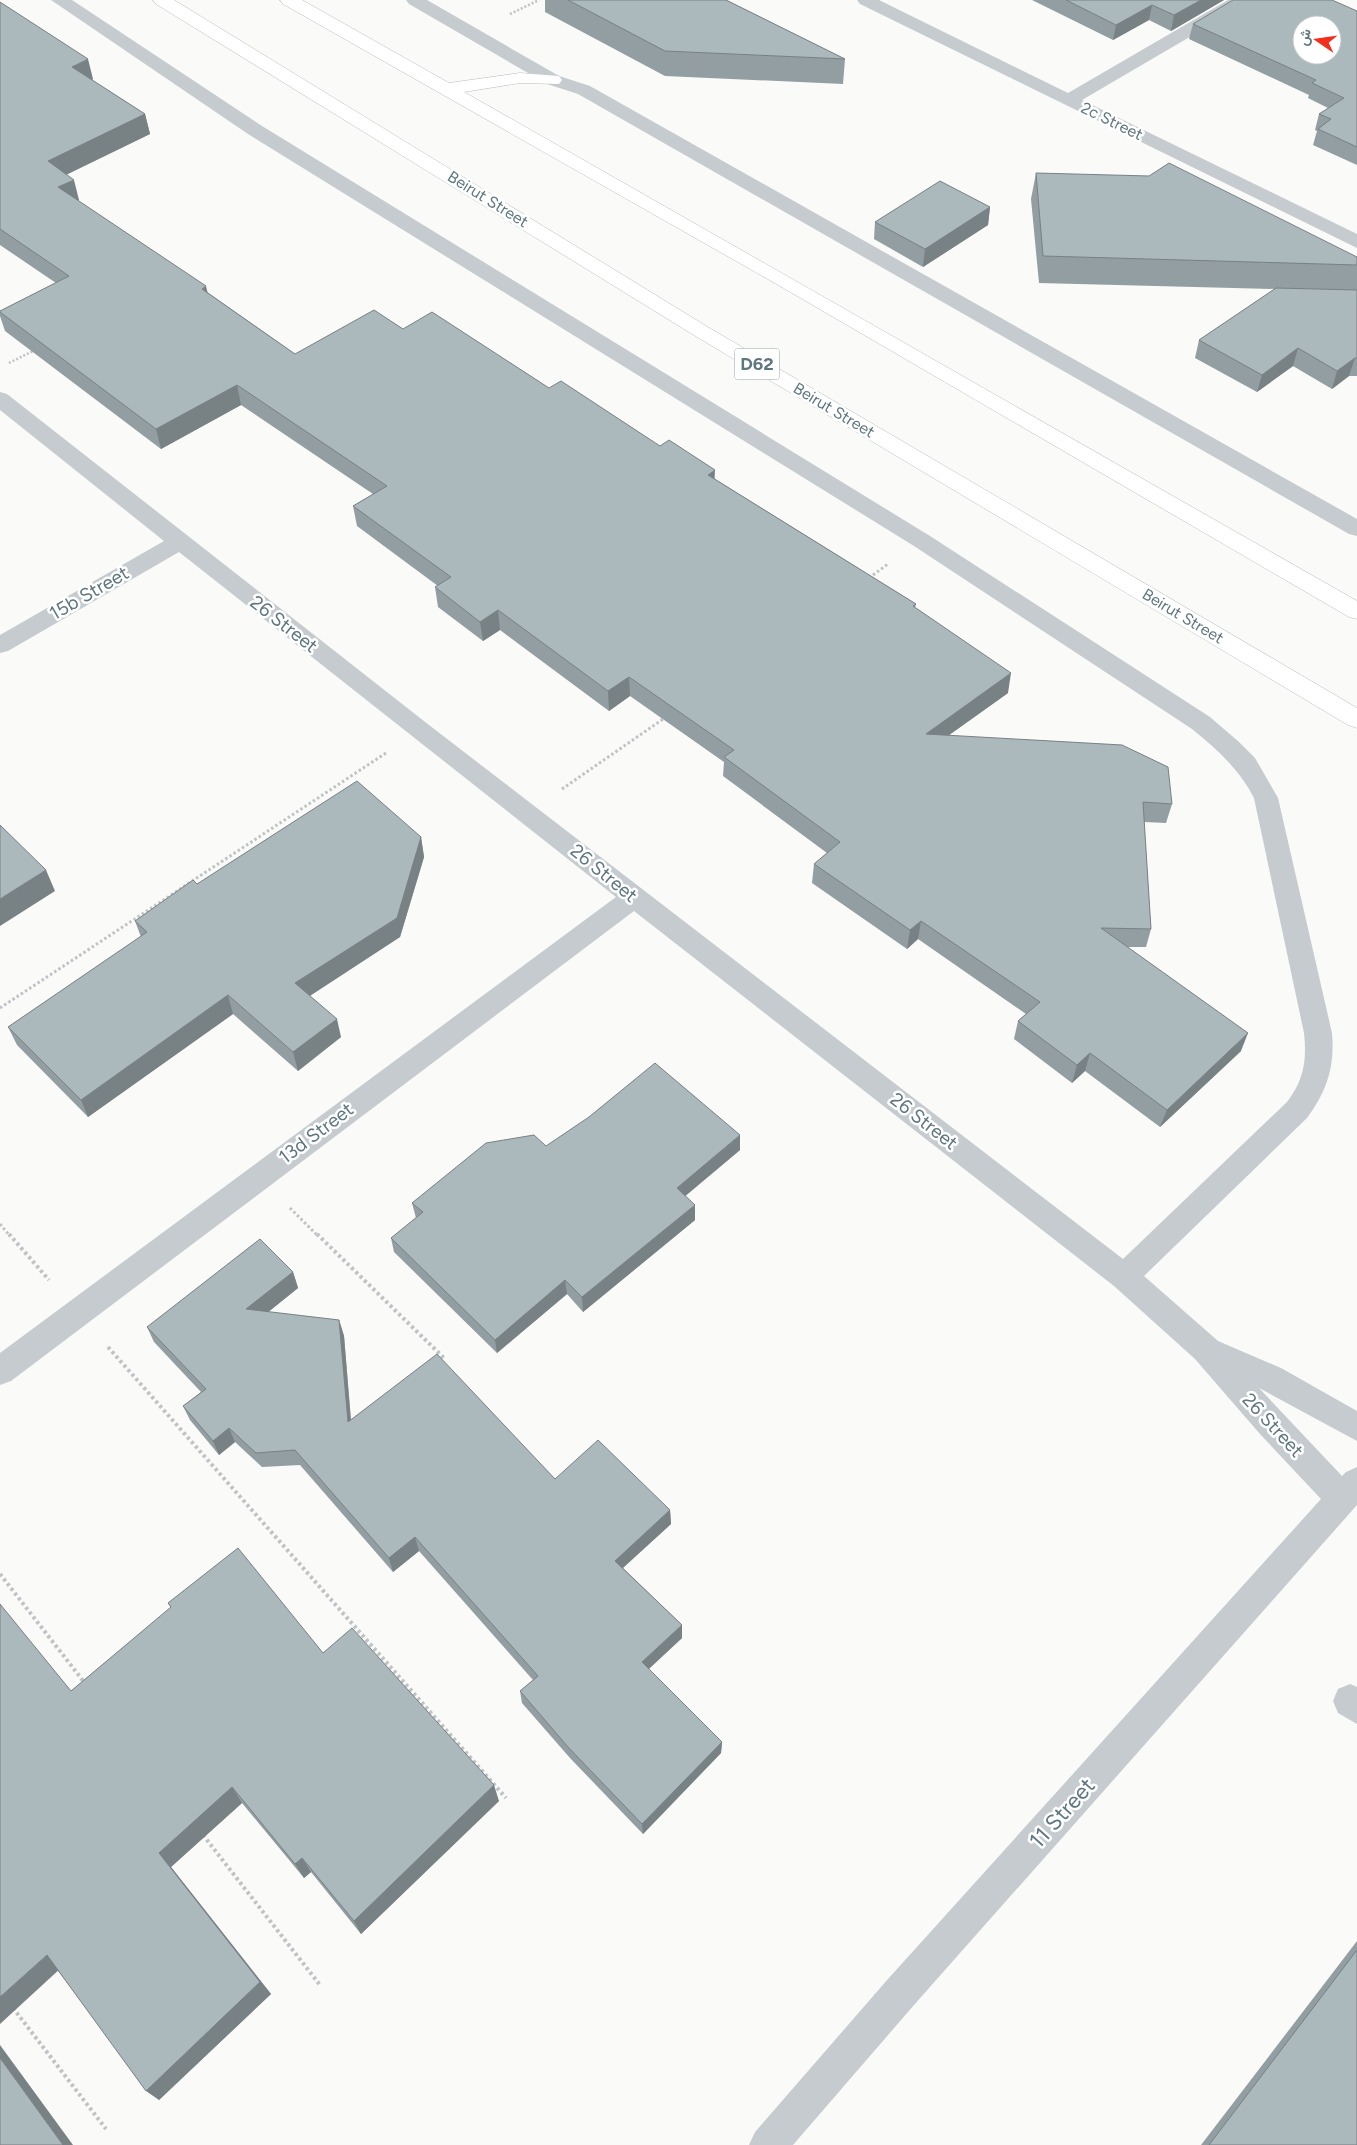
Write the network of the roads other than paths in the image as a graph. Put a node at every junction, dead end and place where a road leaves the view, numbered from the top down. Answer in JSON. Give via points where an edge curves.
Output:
{"nodes":[{"id":1,"x":60,"y":0,"type":"edge"},
{"id":2,"x":162,"y":0,"type":"edge"},
{"id":3,"x":289,"y":0,"type":"edge"},
{"id":4,"x":415,"y":0,"type":"edge"},
{"id":5,"x":866,"y":0,"type":"edge"},
{"id":6,"x":1240,"y":0,"type":"edge"},
{"id":7,"x":554,"y":80,"type":"junction"},
{"id":8,"x":447,"y":89,"type":"junction"},
{"id":9,"x":1069,"y":100,"type":"junction"},
{"id":10,"x":1357,"y":242,"type":"edge"},
{"id":11,"x":0,"y":398,"type":"edge"},
{"id":12,"x":1357,"y":529,"type":"edge"},
{"id":13,"x":179,"y":542,"type":"junction"},
{"id":14,"x":1357,"y":611,"type":"edge"},
{"id":15,"x":0,"y":645,"type":"edge"},
{"id":16,"x":1357,"y":719,"type":"edge"},
{"id":17,"x":634,"y":897,"type":"junction"},
{"id":18,"x":1124,"y":1276,"type":"junction"},
{"id":19,"x":1206,"y":1349,"type":"junction"},
{"id":20,"x":0,"y":1371,"type":"edge"},
{"id":21,"x":1357,"y":1427,"type":"edge"},
{"id":22,"x":1350,"y":1490,"type":"edge"},
{"id":23,"x":768,"y":2145,"type":"edge"}],
"edges":[{"from":1,"to":18,"type":"street","via":[[255,130],[922,541],[1201,723],[1241,757],[1256,775],[1266,798],[1318,1033],[1321,1054],[1318,1074],[1310,1094],[1297,1110]]},
{"from":2,"to":16,"type":"main road","name":"Beirut Street","number":"D62","via":[[704,333]]},
{"from":3,"to":8,"type":"main road"},
{"from":4,"to":7,"type":"street"},
{"from":5,"to":9,"type":"street","name":"2c Street"},
{"from":6,"to":9,"type":"street"},
{"from":7,"to":8,"type":"main road","via":[[520,78]]},
{"from":7,"to":12,"type":"street","via":[[584,90]]},
{"from":8,"to":14,"type":"main road"},
{"from":9,"to":10,"type":"street","name":"2c Street"},
{"from":11,"to":13,"type":"street","name":"26 Street"},
{"from":13,"to":15,"type":"street","name":"15b Street"},
{"from":13,"to":17,"type":"street","name":"26 Street"},
{"from":17,"to":18,"type":"street","name":"26 Street"},
{"from":17,"to":20,"type":"street","name":"13d Street"},
{"from":18,"to":19,"type":"street","name":"26 Street"},
{"from":19,"to":21,"type":"street","name":"26 Street","via":[[1270,1378]]},
{"from":19,"to":22,"type":"street","name":"26 Street","via":[[1271,1424]]},
{"from":22,"to":23,"type":"street","name":"11 Street"}]}
